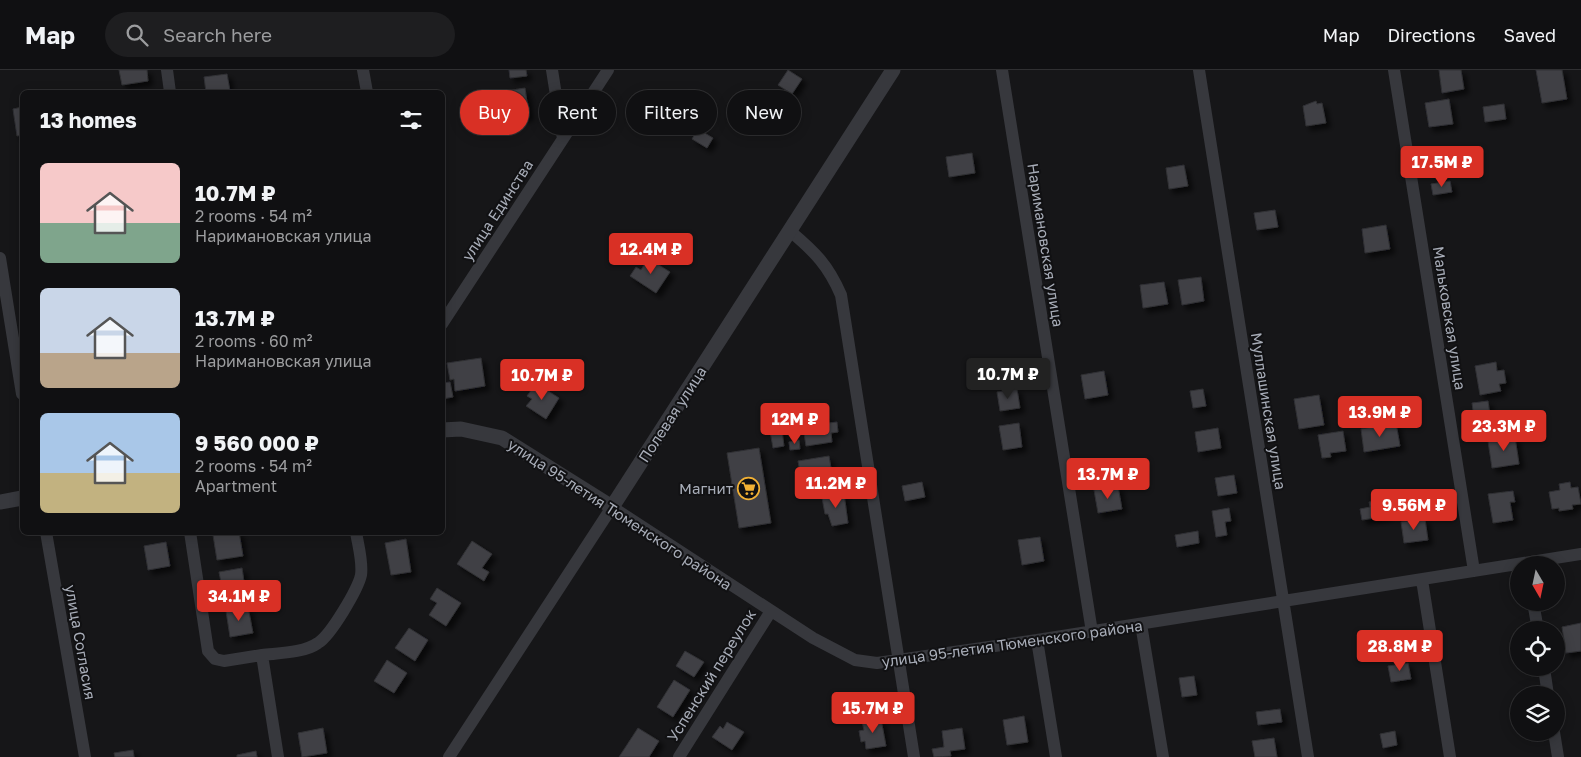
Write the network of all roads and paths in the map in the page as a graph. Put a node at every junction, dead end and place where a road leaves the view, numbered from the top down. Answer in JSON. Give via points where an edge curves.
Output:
{"nodes":[{"id":1,"x":167,"y":70,"type":"edge"},
{"id":2,"x":363,"y":70,"type":"edge"},
{"id":3,"x":552,"y":70,"type":"edge"},
{"id":4,"x":608,"y":70,"type":"edge"},
{"id":5,"x":893,"y":70,"type":"edge"},
{"id":6,"x":1002,"y":70,"type":"edge"},
{"id":7,"x":1198,"y":70,"type":"edge"},
{"id":8,"x":1394,"y":70,"type":"edge"},
{"id":9,"x":170,"y":90,"type":"edge"},
{"id":10,"x":367,"y":90,"type":"edge"},
{"id":11,"x":563,"y":139,"type":"junction"},
{"id":12,"x":790,"y":231,"type":"junction"},
{"id":13,"x":0,"y":258,"type":"edge"},
{"id":14,"x":445,"y":319,"type":"edge"},
{"id":15,"x":20,"y":382,"type":"edge"},
{"id":16,"x":445,"y":430,"type":"edge"},
{"id":17,"x":20,"y":498,"type":"edge"},
{"id":18,"x":0,"y":502,"type":"edge"},
{"id":19,"x":612,"y":508,"type":"junction"},
{"id":20,"x":47,"y":535,"type":"edge"},
{"id":21,"x":190,"y":535,"type":"edge"},
{"id":22,"x":356,"y":535,"type":"edge"},
{"id":23,"x":1581,"y":554,"type":"edge"},
{"id":24,"x":1565,"y":557,"type":"edge"},
{"id":25,"x":1510,"y":566,"type":"edge"},
{"id":26,"x":1474,"y":571,"type":"junction"},
{"id":27,"x":1422,"y":580,"type":"junction"},
{"id":28,"x":1283,"y":601,"type":"junction"},
{"id":29,"x":771,"y":611,"type":"junction"},
{"id":30,"x":1141,"y":624,"type":"junction"},
{"id":31,"x":1092,"y":632,"type":"junction"},
{"id":32,"x":1038,"y":640,"type":"junction"},
{"id":33,"x":262,"y":655,"type":"junction"},
{"id":34,"x":900,"y":662,"type":"junction"},
{"id":35,"x":1555,"y":741,"type":"edge"},
{"id":36,"x":85,"y":757,"type":"edge"},
{"id":37,"x":278,"y":757,"type":"edge"},
{"id":38,"x":449,"y":757,"type":"edge"},
{"id":39,"x":679,"y":757,"type":"edge"},
{"id":40,"x":914,"y":757,"type":"edge"},
{"id":41,"x":1056,"y":757,"type":"edge"},
{"id":42,"x":1163,"y":757,"type":"edge"},
{"id":43,"x":1308,"y":757,"type":"edge"},
{"id":44,"x":1450,"y":757,"type":"edge"},
{"id":45,"x":1558,"y":757,"type":"edge"}],
"edges":[{"from":1,"to":9,"type":"street"},
{"from":2,"to":10,"type":"street"},
{"from":3,"to":11,"type":"street"},
{"from":4,"to":11,"type":"street","name":"улица Единства"},
{"from":5,"to":12,"type":"street","name":"Полевая улица"},
{"from":6,"to":31,"type":"street","name":"Наримановская улица"},
{"from":7,"to":28,"type":"street","name":"Муллашинская улица"},
{"from":8,"to":26,"type":"street","name":"Мальковская улица"},
{"from":11,"to":14,"type":"street","name":"улица Единства"},
{"from":12,"to":19,"type":"street","name":"Полевая улица"},
{"from":12,"to":34,"type":"street","via":[[818,254],[832,273],[841,295]]},
{"from":13,"to":15,"type":"street"},
{"from":16,"to":19,"type":"street","name":"улица 95-летия Тюменского района","via":[[461,428],[502,438]]},
{"from":17,"to":18,"type":"street"},
{"from":19,"to":29,"type":"street","name":"улица 95-летия Тюменского района"},
{"from":19,"to":38,"type":"street","name":"Полевая улица"},
{"from":20,"to":36,"type":"street","name":"улица Согласия"},
{"from":21,"to":33,"type":"street","via":[[208,651],[215,659],[224,660]]},
{"from":22,"to":33,"type":"street","via":[[361,572],[357,585],[328,633],[319,643],[308,648]]},
{"from":23,"to":24,"type":"street","name":"улица 95-летия Тюменского района"},
{"from":25,"to":26,"type":"street","name":"улица 95-летия Тюменского района"},
{"from":26,"to":27,"type":"street","name":"улица 95-летия Тюменского района"},
{"from":27,"to":28,"type":"street","name":"улица 95-летия Тюменского района"},
{"from":27,"to":44,"type":"street"},
{"from":28,"to":30,"type":"street","name":"улица 95-летия Тюменского района"},
{"from":28,"to":43,"type":"street","name":"Муллашинская улица"},
{"from":29,"to":34,"type":"street","name":"улица 95-летия Тюменского района","via":[[855,660],[877,664]]},
{"from":29,"to":39,"type":"street","name":"Успенский переулок"},
{"from":30,"to":31,"type":"street","name":"улица 95-летия Тюменского района"},
{"from":30,"to":42,"type":"street"},
{"from":31,"to":32,"type":"street","name":"улица 95-летия Тюменского района"},
{"from":32,"to":34,"type":"street","name":"улица 95-летия Тюменского района"},
{"from":32,"to":41,"type":"street"},
{"from":33,"to":37,"type":"street"},
{"from":34,"to":40,"type":"street"},
{"from":35,"to":45,"type":"street"}]}
